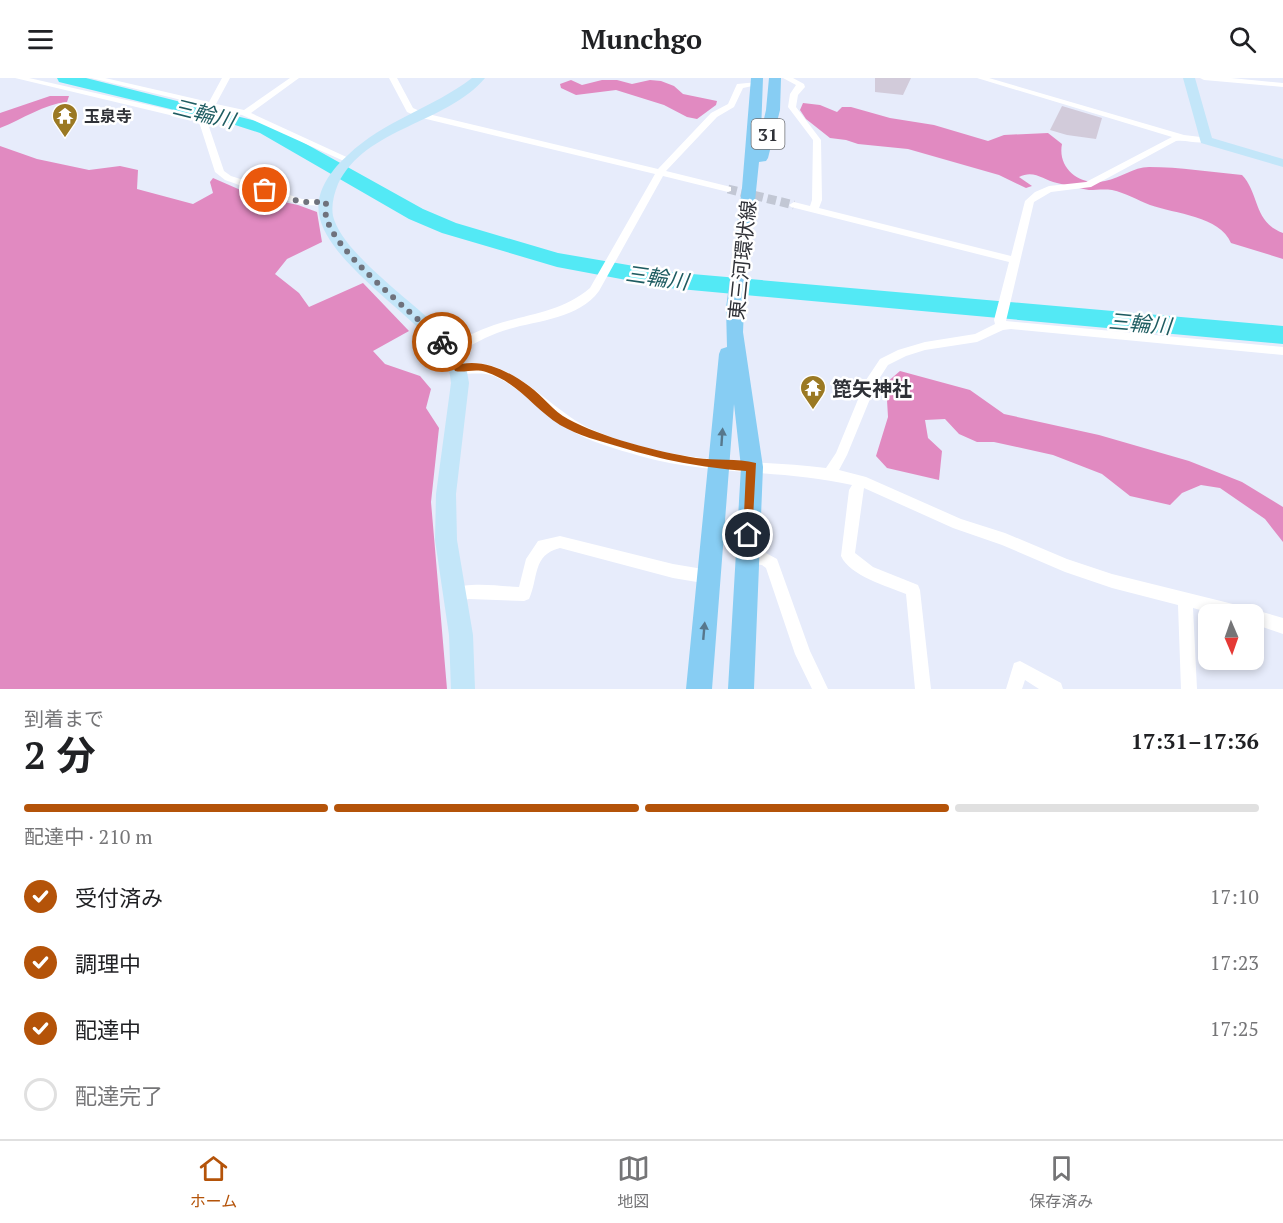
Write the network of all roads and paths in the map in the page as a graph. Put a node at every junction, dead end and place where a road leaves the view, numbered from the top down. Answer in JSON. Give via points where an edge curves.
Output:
{"nodes":[{"id":1,"x":19,"y":78,"type":"edge"},
{"id":2,"x":95,"y":78,"type":"edge"},
{"id":3,"x":225,"y":78,"type":"edge"},
{"id":4,"x":295,"y":78,"type":"edge"},
{"id":5,"x":393,"y":78,"type":"edge"},
{"id":6,"x":479,"y":78,"type":"edge"},
{"id":7,"x":775,"y":78,"type":"edge"},
{"id":8,"x":787,"y":78,"type":"edge"},
{"id":9,"x":981,"y":78,"type":"edge"},
{"id":10,"x":1189,"y":78,"type":"edge"},
{"id":11,"x":1203,"y":78,"type":"edge"},
{"id":12,"x":757,"y":81,"type":"edge"},
{"id":13,"x":1283,"y":86,"type":"edge"},
{"id":14,"x":210,"y":107,"type":"junction"},
{"id":15,"x":245,"y":113,"type":"junction"},
{"id":16,"x":421,"y":115,"type":"junction"},
{"id":17,"x":203,"y":119,"type":"junction"},
{"id":18,"x":1183,"y":138,"type":"junction"},
{"id":19,"x":1206,"y":140,"type":"junction"},
{"id":20,"x":348,"y":162,"type":"junction"},
{"id":21,"x":1283,"y":163,"type":"edge"},
{"id":22,"x":660,"y":171,"type":"junction"},
{"id":23,"x":750,"y":188,"type":"junction"},
{"id":24,"x":728,"y":189,"type":"tunnel mouth"},
{"id":25,"x":326,"y":202,"type":"junction"},
{"id":26,"x":794,"y":205,"type":"tunnel mouth"},
{"id":27,"x":814,"y":210,"type":"junction"},
{"id":28,"x":1014,"y":260,"type":"junction"},
{"id":29,"x":1001,"y":323,"type":"junction"},
{"id":30,"x":734,"y":332,"type":"junction"},
{"id":31,"x":450,"y":350,"type":"junction"},
{"id":32,"x":1283,"y":351,"type":"edge"},
{"id":33,"x":458,"y":369,"type":"junction"},
{"id":34,"x":720,"y":465,"type":"junction"},
{"id":35,"x":752,"y":467,"type":"junction"},
{"id":36,"x":829,"y":475,"type":"junction"},
{"id":37,"x":861,"y":481,"type":"junction"},
{"id":38,"x":747,"y":557,"type":"junction"},
{"id":39,"x":709,"y":577,"type":"junction"},
{"id":40,"x":453,"y":595,"type":"junction"},
{"id":41,"x":1185,"y":600,"type":"junction"},
{"id":42,"x":1202,"y":604,"type":"edge"},
{"id":43,"x":1264,"y":619,"type":"edge"},
{"id":44,"x":1283,"y":626,"type":"edge"},
{"id":45,"x":463,"y":689,"type":"edge"},
{"id":46,"x":699,"y":689,"type":"edge"},
{"id":47,"x":741,"y":689,"type":"edge"},
{"id":48,"x":820,"y":689,"type":"edge"},
{"id":49,"x":923,"y":689,"type":"edge"},
{"id":50,"x":1014,"y":689,"type":"edge"},
{"id":51,"x":1054,"y":689,"type":"edge"},
{"id":52,"x":1189,"y":689,"type":"edge"}],
"edges":[{"from":1,"to":17,"type":"street"},
{"from":2,"to":14,"type":"street"},
{"from":3,"to":14,"type":"street"},
{"from":4,"to":15,"type":"street"},
{"from":5,"to":16,"type":"street","via":[[410,110]]},
{"from":6,"to":16,"type":"street"},
{"from":7,"to":23,"type":"main road","name":"東三河環状線","number":"31","via":[[769,132]]},
{"from":8,"to":27,"type":"street","via":[[800,84],[792,107],[817,140]]},
{"from":9,"to":18,"type":"street"},
{"from":10,"to":19,"type":"street"},
{"from":11,"to":13,"type":"street"},
{"from":12,"to":22,"type":"street","via":[[740,86],[731,105],[714,115]]},
{"from":12,"to":23,"type":"main road","name":"東三河環状線","number":"31"},
{"from":14,"to":15,"type":"street"},
{"from":14,"to":17,"type":"street"},
{"from":15,"to":20,"type":"street"},
{"from":16,"to":20,"type":"street","via":[[370,143]]},
{"from":16,"to":22,"type":"street"},
{"from":17,"to":25,"type":"street","via":[[220,172],[301,202]]},
{"from":18,"to":19,"type":"street"},
{"from":18,"to":28,"type":"street","via":[[1173,139],[1088,185],[1038,194],[1030,201]]},
{"from":19,"to":21,"type":"street"},
{"from":20,"to":25,"type":"street","via":[[334,180]]},
{"from":22,"to":24,"type":"street"},
{"from":22,"to":31,"type":"street","via":[[594,291],[584,301],[566,311],[491,330]]},
{"from":23,"to":30,"type":"main road","name":"東三河環状線","number":"31"},
{"from":25,"to":31,"type":"street","via":[[332,231],[347,251]]},
{"from":26,"to":27,"type":"street"},
{"from":27,"to":28,"type":"street"},
{"from":28,"to":29,"type":"street"},
{"from":29,"to":32,"type":"street"},
{"from":29,"to":36,"type":"street","via":[[977,338],[925,346],[884,362]]},
{"from":34,"to":30,"type":"main road","name":"東三河環状線","number":"31","one_way":true,"via":[[728,354]]},
{"from":30,"to":35,"type":"main road","name":"東三河環状線","number":"31"},
{"from":31,"to":33,"type":"street"},
{"from":33,"to":34,"type":"street","via":[[488,368],[503,375],[526,389],[562,421],[587,433],[665,456]]},
{"from":33,"to":40,"type":"street","via":[[458,403],[446,494],[446,540]]},
{"from":34,"to":35,"type":"street"},
{"from":34,"to":39,"type":"main road","name":"東三河環状線","number":"31"},
{"from":35,"to":36,"type":"street"},
{"from":35,"to":38,"type":"main road","name":"東三河環状線","number":"31"},
{"from":36,"to":37,"type":"street"},
{"from":37,"to":41,"type":"street","via":[[1065,565]]},
{"from":37,"to":49,"type":"street","via":[[856,490],[848,555],[868,572],[913,591]]},
{"from":38,"to":47,"type":"main road","name":"東三河環状線","number":"31"},
{"from":38,"to":48,"type":"street","via":[[772,564],[803,654]]},
{"from":39,"to":40,"type":"street","via":[[560,542],[543,546],[533,559],[525,594]]},
{"from":46,"to":39,"type":"main road","name":"東三河環状線","number":"31","one_way":true},
{"from":40,"to":45,"type":"street","via":[[461,635]]},
{"from":41,"to":42,"type":"street"},
{"from":41,"to":52,"type":"street"},
{"from":43,"to":44,"type":"street"},
{"from":50,"to":51,"type":"street","via":[[1020,669]]}]}
